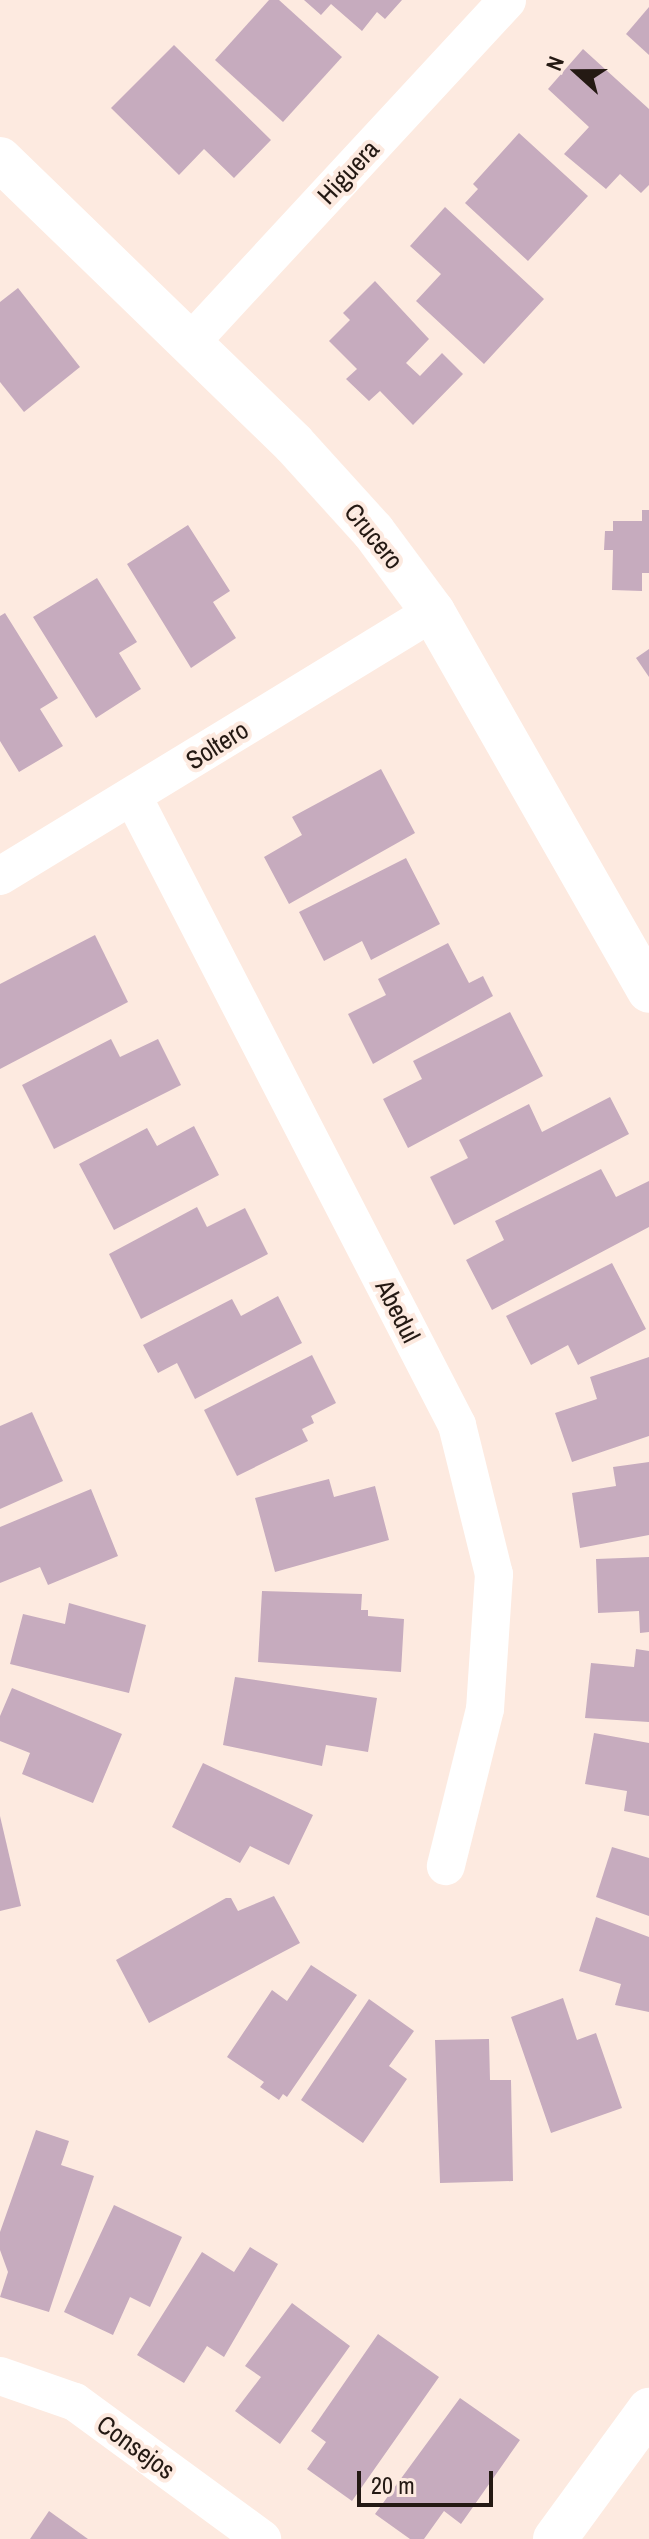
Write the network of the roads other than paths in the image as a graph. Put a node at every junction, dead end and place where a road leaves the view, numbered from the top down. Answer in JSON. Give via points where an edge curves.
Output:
{"nodes":[{"id":1,"x":507,"y":0,"type":"edge"},
{"id":2,"x":0,"y":159,"type":"edge"},
{"id":3,"x":189,"y":344,"type":"junction"},
{"id":4,"x":433,"y":612,"type":"junction"},
{"id":5,"x":133,"y":797,"type":"junction"},
{"id":6,"x":0,"y":876,"type":"edge"},
{"id":7,"x":649,"y":991,"type":"edge"},
{"id":8,"x":446,"y":1866,"type":"dead end"},
{"id":9,"x":0,"y":2376,"type":"edge"},
{"id":10,"x":649,"y":2410,"type":"edge"},
{"id":11,"x":262,"y":2539,"type":"edge"},
{"id":12,"x":555,"y":2539,"type":"edge"}],
"edges":[{"from":1,"to":3,"type":"street","name":"Higuera"},
{"from":2,"to":3,"type":"street","name":"Crucero"},
{"from":3,"to":4,"type":"street","name":"Crucero","via":[[294,444],[353,509]]},
{"from":4,"to":5,"type":"street","name":"Soltero"},
{"from":4,"to":7,"type":"street","name":"Crucero"},
{"from":5,"to":6,"type":"street","name":"Soltero"},
{"from":5,"to":8,"type":"street","name":"Abedul","via":[[457,1425],[494,1574],[485,1709]]},
{"from":9,"to":11,"type":"street","name":"Consejos","via":[[75,2402]]},
{"from":10,"to":12,"type":"street"}]}
